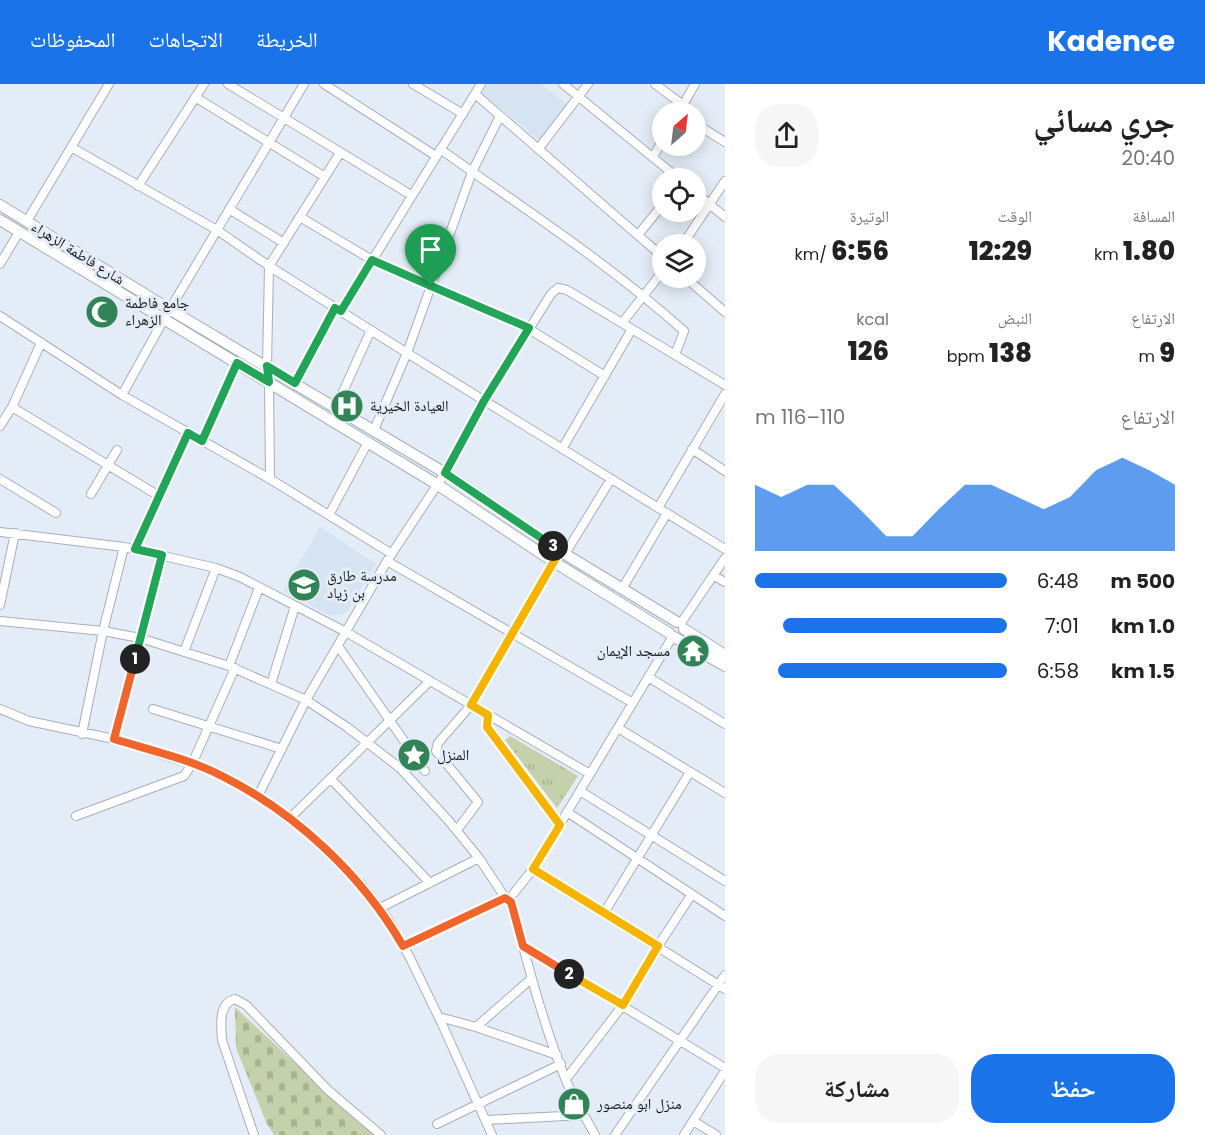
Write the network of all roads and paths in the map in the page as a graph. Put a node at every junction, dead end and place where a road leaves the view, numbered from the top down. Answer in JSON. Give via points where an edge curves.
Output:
{"nodes":[{"id":1,"x":109,"y":84,"type":"edge"},
{"id":2,"x":204,"y":84,"type":"edge"},
{"id":3,"x":228,"y":84,"type":"edge"},
{"id":4,"x":304,"y":84,"type":"edge"},
{"id":5,"x":324,"y":84,"type":"edge"},
{"id":6,"x":413,"y":84,"type":"edge"},
{"id":7,"x":481,"y":84,"type":"edge"},
{"id":8,"x":563,"y":84,"type":"edge"},
{"id":9,"x":588,"y":84,"type":"edge"},
{"id":10,"x":655,"y":84,"type":"edge"},
{"id":11,"x":694,"y":84,"type":"edge"},
{"id":12,"x":475,"y":94,"type":"junction"},
{"id":13,"x":579,"y":97,"type":"junction"},
{"id":14,"x":195,"y":98,"type":"junction"},
{"id":15,"x":674,"y":102,"type":"edge"},
{"id":16,"x":685,"y":102,"type":"edge"},
{"id":17,"x":462,"y":114,"type":"junction"},
{"id":18,"x":500,"y":116,"type":"junction"},
{"id":19,"x":284,"y":118,"type":"junction"},
{"id":20,"x":706,"y":130,"type":"edge"},
{"id":21,"x":725,"y":142,"type":"edge"},
{"id":22,"x":269,"y":143,"type":"junction"},
{"id":23,"x":71,"y":147,"type":"junction"},
{"id":24,"x":539,"y":148,"type":"junction"},
{"id":25,"x":438,"y":152,"type":"junction"},
{"id":26,"x":340,"y":153,"type":"junction"},
{"id":27,"x":653,"y":157,"type":"joint"},
{"id":28,"x":666,"y":168,"type":"edge"},
{"id":29,"x":472,"y":172,"type":"junction"},
{"id":30,"x":325,"y":177,"type":"junction"},
{"id":31,"x":725,"y":182,"type":"edge"},
{"id":32,"x":138,"y":186,"type":"junction"},
{"id":33,"x":411,"y":195,"type":"junction"},
{"id":34,"x":706,"y":201,"type":"edge"},
{"id":35,"x":0,"y":205,"type":"edge"},
{"id":36,"x":711,"y":205,"type":"junction"},
{"id":37,"x":229,"y":210,"type":"junction"},
{"id":38,"x":15,"y":214,"type":"junction"},
{"id":39,"x":300,"y":217,"type":"junction"},
{"id":40,"x":725,"y":217,"type":"edge"},
{"id":41,"x":652,"y":218,"type":"edge"},
{"id":42,"x":27,"y":221,"type":"junction"},
{"id":43,"x":4,"y":223,"type":"edge"},
{"id":44,"x":217,"y":230,"type":"junction"},
{"id":45,"x":19,"y":232,"type":"junction"},
{"id":46,"x":690,"y":234,"type":"edge"},
{"id":47,"x":638,"y":235,"type":"junction"},
{"id":48,"x":284,"y":243,"type":"junction"},
{"id":49,"x":652,"y":247,"type":"edge"},
{"id":50,"x":372,"y":260,"type":"junction"},
{"id":51,"x":0,"y":264,"type":"edge"},
{"id":52,"x":269,"y":266,"type":"junction"},
{"id":53,"x":652,"y":284,"type":"edge"},
{"id":54,"x":431,"y":286,"type":"junction"},
{"id":55,"x":697,"y":288,"type":"edge"},
{"id":56,"x":643,"y":294,"type":"junction"},
{"id":57,"x":170,"y":309,"type":"junction"},
{"id":58,"x":338,"y":309,"type":"junction"},
{"id":59,"x":725,"y":312,"type":"edge"},
{"id":60,"x":0,"y":316,"type":"edge"},
{"id":61,"x":164,"y":319,"type":"junction"},
{"id":62,"x":622,"y":323,"type":"junction"},
{"id":63,"x":529,"y":328,"type":"junction"},
{"id":64,"x":632,"y":329,"type":"junction"},
{"id":65,"x":371,"y":330,"type":"junction"},
{"id":66,"x":41,"y":343,"type":"junction"},
{"id":67,"x":407,"y":353,"type":"junction"},
{"id":68,"x":675,"y":355,"type":"junction"},
{"id":69,"x":237,"y":363,"type":"junction"},
{"id":70,"x":267,"y":366,"type":"junction"},
{"id":71,"x":605,"y":376,"type":"junction"},
{"id":72,"x":269,"y":382,"type":"junction"},
{"id":73,"x":295,"y":383,"type":"junction"},
{"id":74,"x":725,"y":385,"type":"edge"},
{"id":75,"x":725,"y":394,"type":"edge"},
{"id":76,"x":122,"y":395,"type":"junction"},
{"id":77,"x":484,"y":401,"type":"junction"},
{"id":78,"x":12,"y":407,"type":"junction"},
{"id":79,"x":336,"y":407,"type":"junction"},
{"id":80,"x":0,"y":426,"type":"edge"},
{"id":81,"x":374,"y":430,"type":"junction"},
{"id":82,"x":188,"y":433,"type":"junction"},
{"id":83,"x":202,"y":441,"type":"junction"},
{"id":84,"x":368,"y":442,"type":"junction"},
{"id":85,"x":562,"y":449,"type":"junction"},
{"id":86,"x":692,"y":449,"type":"junction"},
{"id":87,"x":117,"y":450,"type":"dead end"},
{"id":88,"x":108,"y":465,"type":"junction"},
{"id":89,"x":725,"y":471,"type":"edge"},
{"id":90,"x":445,"y":473,"type":"junction"},
{"id":91,"x":0,"y":479,"type":"edge"},
{"id":92,"x":270,"y":479,"type":"junction"},
{"id":93,"x":611,"y":479,"type":"junction"},
{"id":94,"x":438,"y":485,"type":"junction"},
{"id":95,"x":91,"y":494,"type":"dead end"},
{"id":96,"x":159,"y":496,"type":"junction"},
{"id":97,"x":658,"y":508,"type":"junction"},
{"id":98,"x":56,"y":513,"type":"dead end"},
{"id":99,"x":667,"y":513,"type":"junction"},
{"id":100,"x":329,"y":515,"type":"junction"},
{"id":101,"x":0,"y":532,"type":"edge"},
{"id":102,"x":15,"y":533,"type":"junction"},
{"id":103,"x":124,"y":547,"type":"junction"},
{"id":104,"x":135,"y":549,"type":"junction"},
{"id":105,"x":725,"y":549,"type":"edge"},
{"id":106,"x":563,"y":553,"type":"junction"},
{"id":107,"x":162,"y":555,"type":"junction"},
{"id":108,"x":390,"y":558,"type":"junction"},
{"id":109,"x":725,"y":558,"type":"edge"},
{"id":110,"x":554,"y":562,"type":"junction"},
{"id":111,"x":216,"y":568,"type":"junction"},
{"id":112,"x":714,"y":576,"type":"junction"},
{"id":113,"x":725,"y":582,"type":"edge"},
{"id":114,"x":259,"y":588,"type":"junction"},
{"id":115,"x":622,"y":589,"type":"junction"},
{"id":116,"x":0,"y":605,"type":"edge"},
{"id":117,"x":295,"y":606,"type":"junction"},
{"id":118,"x":0,"y":621,"type":"edge"},
{"id":119,"x":681,"y":624,"type":"junction"},
{"id":120,"x":103,"y":631,"type":"junction"},
{"id":121,"x":346,"y":632,"type":"junction"},
{"id":122,"x":514,"y":634,"type":"junction"},
{"id":123,"x":672,"y":635,"type":"junction"},
{"id":124,"x":140,"y":638,"type":"junction"},
{"id":125,"x":338,"y":646,"type":"junction"},
{"id":126,"x":184,"y":652,"type":"junction"},
{"id":127,"x":725,"y":655,"type":"edge"},
{"id":128,"x":725,"y":666,"type":"edge"},
{"id":129,"x":232,"y":667,"type":"junction"},
{"id":130,"x":648,"y":677,"type":"junction"},
{"id":131,"x":429,"y":681,"type":"junction"},
{"id":132,"x":271,"y":684,"type":"junction"},
{"id":133,"x":306,"y":700,"type":"junction"},
{"id":134,"x":633,"y":703,"type":"junction"},
{"id":135,"x":471,"y":705,"type":"junction"},
{"id":136,"x":0,"y":709,"type":"edge"},
{"id":137,"x":153,"y":709,"type":"dead end"},
{"id":138,"x":488,"y":715,"type":"junction"},
{"id":139,"x":390,"y":721,"type":"junction"},
{"id":140,"x":725,"y":724,"type":"edge"},
{"id":141,"x":210,"y":725,"type":"junction"},
{"id":142,"x":618,"y":728,"type":"junction"},
{"id":143,"x":82,"y":734,"type":"junction"},
{"id":144,"x":114,"y":739,"type":"junction"},
{"id":145,"x":368,"y":743,"type":"junction"},
{"id":146,"x":282,"y":749,"type":"junction"},
{"id":147,"x":192,"y":764,"type":"junction"},
{"id":148,"x":425,"y":771,"type":"dead end"},
{"id":149,"x":690,"y":772,"type":"junction"},
{"id":150,"x":590,"y":774,"type":"junction"},
{"id":151,"x":331,"y":779,"type":"junction"},
{"id":152,"x":580,"y":791,"type":"junction"},
{"id":153,"x":725,"y":793,"type":"edge"},
{"id":154,"x":258,"y":796,"type":"junction"},
{"id":155,"x":567,"y":812,"type":"junction"},
{"id":156,"x":76,"y":816,"type":"dead end"},
{"id":157,"x":289,"y":819,"type":"junction"},
{"id":158,"x":560,"y":825,"type":"junction"},
{"id":159,"x":457,"y":830,"type":"junction"},
{"id":160,"x":651,"y":836,"type":"junction"},
{"id":161,"x":479,"y":858,"type":"junction"},
{"id":162,"x":638,"y":858,"type":"junction"},
{"id":163,"x":533,"y":869,"type":"junction"},
{"id":164,"x":725,"y":881,"type":"edge"},
{"id":165,"x":430,"y":883,"type":"junction"},
{"id":166,"x":692,"y":894,"type":"junction"},
{"id":167,"x":507,"y":900,"type":"junction"},
{"id":168,"x":380,"y":908,"type":"junction"},
{"id":169,"x":604,"y":913,"type":"junction"},
{"id":170,"x":725,"y":916,"type":"edge"},
{"id":171,"x":403,"y":946,"type":"junction"},
{"id":172,"x":523,"y":946,"type":"junction"},
{"id":173,"x":658,"y":946,"type":"junction"},
{"id":174,"x":725,"y":975,"type":"edge"},
{"id":175,"x":531,"y":979,"type":"junction"},
{"id":176,"x":722,"y":987,"type":"edge"},
{"id":177,"x":623,"y":1005,"type":"junction"},
{"id":178,"x":439,"y":1017,"type":"junction"},
{"id":179,"x":476,"y":1027,"type":"junction"},
{"id":180,"x":680,"y":1041,"type":"junction"},
{"id":181,"x":559,"y":1060,"type":"junction"},
{"id":182,"x":725,"y":1069,"type":"edge"},
{"id":183,"x":566,"y":1079,"type":"junction"},
{"id":184,"x":479,"y":1104,"type":"junction"},
{"id":185,"x":584,"y":1115,"type":"junction"},
{"id":186,"x":486,"y":1120,"type":"junction"},
{"id":187,"x":693,"y":1121,"type":"junction"},
{"id":188,"x":437,"y":1124,"type":"dead end"},
{"id":189,"x":254,"y":1135,"type":"edge"},
{"id":190,"x":381,"y":1135,"type":"edge"},
{"id":191,"x":492,"y":1135,"type":"edge"},
{"id":192,"x":595,"y":1135,"type":"edge"},
{"id":193,"x":615,"y":1135,"type":"edge"},
{"id":194,"x":684,"y":1135,"type":"edge"},
{"id":195,"x":717,"y":1135,"type":"edge"}],
"edges":[{"from":1,"to":23,"type":"street"},
{"from":2,"to":14,"type":"street"},
{"from":3,"to":19,"type":"street"},
{"from":4,"to":19,"type":"street"},
{"from":5,"to":25,"type":"street"},
{"from":6,"to":17,"type":"street"},
{"from":7,"to":12,"type":"street"},
{"from":8,"to":13,"type":"street"},
{"from":9,"to":13,"type":"street"},
{"from":10,"to":15,"type":"street"},
{"from":11,"to":16,"type":"street"},
{"from":12,"to":17,"type":"street"},
{"from":12,"to":18,"type":"street"},
{"from":13,"to":24,"type":"street"},
{"from":13,"to":27,"type":"street"},
{"from":14,"to":22,"type":"street"},
{"from":14,"to":32,"type":"street"},
{"from":17,"to":25,"type":"street"},
{"from":18,"to":24,"type":"street"},
{"from":18,"to":29,"type":"street"},
{"from":19,"to":22,"type":"street"},
{"from":19,"to":26,"type":"street"},
{"from":20,"to":21,"type":"street"},
{"from":22,"to":30,"type":"street"},
{"from":22,"to":37,"type":"street"},
{"from":23,"to":32,"type":"street"},
{"from":23,"to":42,"type":"street"},
{"from":24,"to":47,"type":"street"},
{"from":25,"to":29,"type":"street"},
{"from":25,"to":33,"type":"street"},
{"from":26,"to":30,"type":"street"},
{"from":26,"to":33,"type":"street"},
{"from":27,"to":28,"type":"street"},
{"from":29,"to":54,"type":"street"},
{"from":29,"to":56,"type":"street"},
{"from":30,"to":39,"type":"street"},
{"from":31,"to":36,"type":"street"},
{"from":32,"to":44,"type":"street"},
{"from":33,"to":50,"type":"street"},
{"from":34,"to":36,"type":"street"},
{"from":35,"to":38,"type":"main road","name":"شارع فاطمة الزهراء"},
{"from":36,"to":40,"type":"street"},
{"from":36,"to":46,"type":"street"},
{"from":37,"to":44,"type":"street"},
{"from":37,"to":48,"type":"street"},
{"from":38,"to":42,"type":"main road","name":"شارع فاطمة الزهراء"},
{"from":38,"to":43,"type":"main road"},
{"from":39,"to":48,"type":"street"},
{"from":39,"to":50,"type":"street"},
{"from":41,"to":47,"type":"street"},
{"from":42,"to":57,"type":"main road","name":"شارع فاطمة الزهراء"},
{"from":43,"to":45,"type":"main road","name":"شارع فاطمة الزهراء"},
{"from":44,"to":52,"type":"street"},
{"from":44,"to":57,"type":"street"},
{"from":45,"to":51,"type":"street"},
{"from":45,"to":61,"type":"main road","name":"شارع فاطمة الزهراء"},
{"from":47,"to":49,"type":"street"},
{"from":48,"to":52,"type":"street"},
{"from":50,"to":54,"type":"street"},
{"from":50,"to":58,"type":"street"},
{"from":52,"to":58,"type":"street"},
{"from":52,"to":70,"type":"street"},
{"from":53,"to":56,"type":"street"},
{"from":54,"to":63,"type":"street"},
{"from":54,"to":67,"type":"street"},
{"from":55,"to":59,"type":"street"},
{"from":56,"to":62,"type":"street"},
{"from":56,"to":68,"type":"street","via":[[684,331]]},
{"from":57,"to":61,"type":"street"},
{"from":57,"to":70,"type":"main road","name":"شارع فاطمة الزهراء"},
{"from":58,"to":65,"type":"street"},
{"from":58,"to":73,"type":"street"},
{"from":60,"to":66,"type":"street"},
{"from":61,"to":69,"type":"main road","name":"شارع فاطمة الزهراء"},
{"from":61,"to":76,"type":"street"},
{"from":62,"to":63,"type":"street","via":[[558,288]]},
{"from":62,"to":64,"type":"street"},
{"from":63,"to":71,"type":"street"},
{"from":63,"to":77,"type":"street"},
{"from":64,"to":68,"type":"street"},
{"from":64,"to":71,"type":"street"},
{"from":65,"to":67,"type":"street"},
{"from":65,"to":79,"type":"street"},
{"from":66,"to":76,"type":"street"},
{"from":66,"to":78,"type":"street"},
{"from":67,"to":77,"type":"street"},
{"from":67,"to":81,"type":"street"},
{"from":68,"to":74,"type":"street"},
{"from":69,"to":72,"type":"main road","name":"شارع فاطمة الزهراء"},
{"from":69,"to":83,"type":"street"},
{"from":70,"to":72,"type":"street"},
{"from":70,"to":73,"type":"main road","name":"شارع فاطمة الزهراء"},
{"from":71,"to":85,"type":"street"},
{"from":72,"to":84,"type":"main road","name":"شارع فاطمة الزهراء"},
{"from":72,"to":92,"type":"street"},
{"from":73,"to":79,"type":"main road","name":"شارع فاطمة الزهراء"},
{"from":75,"to":86,"type":"street"},
{"from":76,"to":82,"type":"street"},
{"from":77,"to":85,"type":"street"},
{"from":77,"to":90,"type":"street"},
{"from":78,"to":80,"type":"street"},
{"from":78,"to":88,"type":"street"},
{"from":79,"to":81,"type":"main road","name":"شارع فاطمة الزهراء"},
{"from":81,"to":90,"type":"main road","name":"شارع فاطمة الزهراء"},
{"from":82,"to":83,"type":"street"},
{"from":82,"to":96,"type":"street"},
{"from":83,"to":92,"type":"street"},
{"from":84,"to":94,"type":"main road","name":"شارع فاطمة الزهراء"},
{"from":84,"to":100,"type":"street"},
{"from":85,"to":93,"type":"street"},
{"from":86,"to":89,"type":"street"},
{"from":86,"to":97,"type":"street"},
{"from":87,"to":88,"type":"street"},
{"from":88,"to":95,"type":"street"},
{"from":88,"to":96,"type":"street"},
{"from":90,"to":94,"type":"street"},
{"from":90,"to":106,"type":"main road","name":"شارع فاطمة الزهراء"},
{"from":91,"to":98,"type":"street"},
{"from":92,"to":100,"type":"street"},
{"from":93,"to":97,"type":"street"},
{"from":93,"to":106,"type":"street"},
{"from":94,"to":108,"type":"street"},
{"from":94,"to":110,"type":"main road","name":"شارع فاطمة الزهراء"},
{"from":96,"to":104,"type":"street"},
{"from":97,"to":99,"type":"street"},
{"from":99,"to":105,"type":"street"},
{"from":99,"to":115,"type":"street"},
{"from":100,"to":108,"type":"street"},
{"from":101,"to":102,"type":"street"},
{"from":102,"to":103,"type":"street"},
{"from":102,"to":116,"type":"street"},
{"from":103,"to":104,"type":"street"},
{"from":103,"to":120,"type":"street"},
{"from":104,"to":107,"type":"street"},
{"from":106,"to":110,"type":"street"},
{"from":106,"to":115,"type":"main road","name":"شارع فاطمة الزهراء"},
{"from":107,"to":111,"type":"street"},
{"from":107,"to":124,"type":"street"},
{"from":108,"to":121,"type":"street"},
{"from":108,"to":122,"type":"street"},
{"from":109,"to":112,"type":"street"},
{"from":110,"to":122,"type":"street"},
{"from":110,"to":123,"type":"main road","name":"شارع فاطمة الزهراء"},
{"from":111,"to":114,"type":"street"},
{"from":111,"to":126,"type":"street"},
{"from":112,"to":113,"type":"street"},
{"from":112,"to":119,"type":"street"},
{"from":114,"to":117,"type":"street"},
{"from":114,"to":129,"type":"street"},
{"from":115,"to":119,"type":"main road","name":"شارع فاطمة الزهراء"},
{"from":117,"to":121,"type":"street"},
{"from":117,"to":132,"type":"street"},
{"from":118,"to":120,"type":"street"},
{"from":119,"to":123,"type":"main road","via":[[669,626]]},
{"from":119,"to":127,"type":"main road","name":"شارع فاطمة الزهراء"},
{"from":120,"to":124,"type":"street"},
{"from":120,"to":143,"type":"street"},
{"from":121,"to":125,"type":"street"},
{"from":121,"to":131,"type":"street"},
{"from":122,"to":134,"type":"street"},
{"from":122,"to":135,"type":"street"},
{"from":123,"to":128,"type":"main road","name":"شارع فاطمة الزهراء"},
{"from":123,"to":130,"type":"street"},
{"from":124,"to":126,"type":"street"},
{"from":124,"to":144,"type":"street"},
{"from":125,"to":133,"type":"street"},
{"from":125,"to":139,"type":"street"},
{"from":126,"to":129,"type":"street"},
{"from":129,"to":132,"type":"street"},
{"from":129,"to":141,"type":"street"},
{"from":130,"to":134,"type":"street"},
{"from":130,"to":140,"type":"street"},
{"from":131,"to":135,"type":"street"},
{"from":131,"to":139,"type":"street"},
{"from":132,"to":133,"type":"street"},
{"from":133,"to":145,"type":"street"},
{"from":133,"to":146,"type":"street"},
{"from":134,"to":142,"type":"street"},
{"from":135,"to":138,"type":"street"},
{"from":135,"to":159,"type":"street","via":[[438,743],[436,751],[478,802]]},
{"from":136,"to":143,"type":"street"},
{"from":137,"to":141,"type":"street"},
{"from":138,"to":150,"type":"street"},
{"from":138,"to":158,"type":"street","via":[[487,727]]},
{"from":139,"to":145,"type":"street"},
{"from":139,"to":148,"type":"street"},
{"from":141,"to":146,"type":"street"},
{"from":141,"to":147,"type":"street"},
{"from":142,"to":149,"type":"street"},
{"from":142,"to":150,"type":"street"},
{"from":143,"to":144,"type":"street"},
{"from":144,"to":147,"type":"street"},
{"from":145,"to":151,"type":"street"},
{"from":145,"to":159,"type":"street","via":[[400,768]]},
{"from":146,"to":154,"type":"street"},
{"from":147,"to":154,"type":"street"},
{"from":147,"to":156,"type":"street","via":[[184,776]]},
{"from":149,"to":153,"type":"street"},
{"from":149,"to":160,"type":"street"},
{"from":150,"to":152,"type":"street"},
{"from":151,"to":157,"type":"street"},
{"from":151,"to":165,"type":"street"},
{"from":152,"to":155,"type":"street"},
{"from":152,"to":160,"type":"street"},
{"from":154,"to":157,"type":"street"},
{"from":155,"to":158,"type":"street"},
{"from":155,"to":162,"type":"street"},
{"from":157,"to":168,"type":"street","via":[[361,884]]},
{"from":158,"to":163,"type":"street"},
{"from":159,"to":161,"type":"street"},
{"from":160,"to":162,"type":"street"},
{"from":160,"to":164,"type":"street"},
{"from":161,"to":165,"type":"street"},
{"from":161,"to":167,"type":"street"},
{"from":162,"to":166,"type":"street"},
{"from":162,"to":169,"type":"street"},
{"from":163,"to":167,"type":"street","via":[[514,893],[507,893]]},
{"from":163,"to":169,"type":"street"},
{"from":165,"to":168,"type":"street"},
{"from":166,"to":170,"type":"street"},
{"from":166,"to":173,"type":"street"},
{"from":167,"to":171,"type":"street"},
{"from":167,"to":172,"type":"street"},
{"from":168,"to":171,"type":"street"},
{"from":169,"to":173,"type":"street"},
{"from":171,"to":178,"type":"street"},
{"from":172,"to":175,"type":"street"},
{"from":172,"to":177,"type":"street"},
{"from":173,"to":176,"type":"street"},
{"from":173,"to":177,"type":"street"},
{"from":174,"to":176,"type":"street"},
{"from":175,"to":179,"type":"street"},
{"from":175,"to":181,"type":"street"},
{"from":176,"to":180,"type":"street"},
{"from":177,"to":180,"type":"street"},
{"from":177,"to":183,"type":"street"},
{"from":178,"to":179,"type":"street"},
{"from":178,"to":184,"type":"street"},
{"from":179,"to":181,"type":"street"},
{"from":180,"to":182,"type":"street"},
{"from":180,"to":193,"type":"street"},
{"from":181,"to":183,"type":"street"},
{"from":181,"to":184,"type":"street"},
{"from":182,"to":187,"type":"street"},
{"from":183,"to":185,"type":"street"},
{"from":184,"to":186,"type":"street"},
{"from":184,"to":188,"type":"street"},
{"from":185,"to":186,"type":"street"},
{"from":185,"to":192,"type":"street"},
{"from":186,"to":191,"type":"street"},
{"from":187,"to":194,"type":"street"},
{"from":187,"to":195,"type":"street"},
{"from":189,"to":190,"type":"street","via":[[222,1040],[223,1009],[231,1000],[242,1002],[309,1072]]}]}
